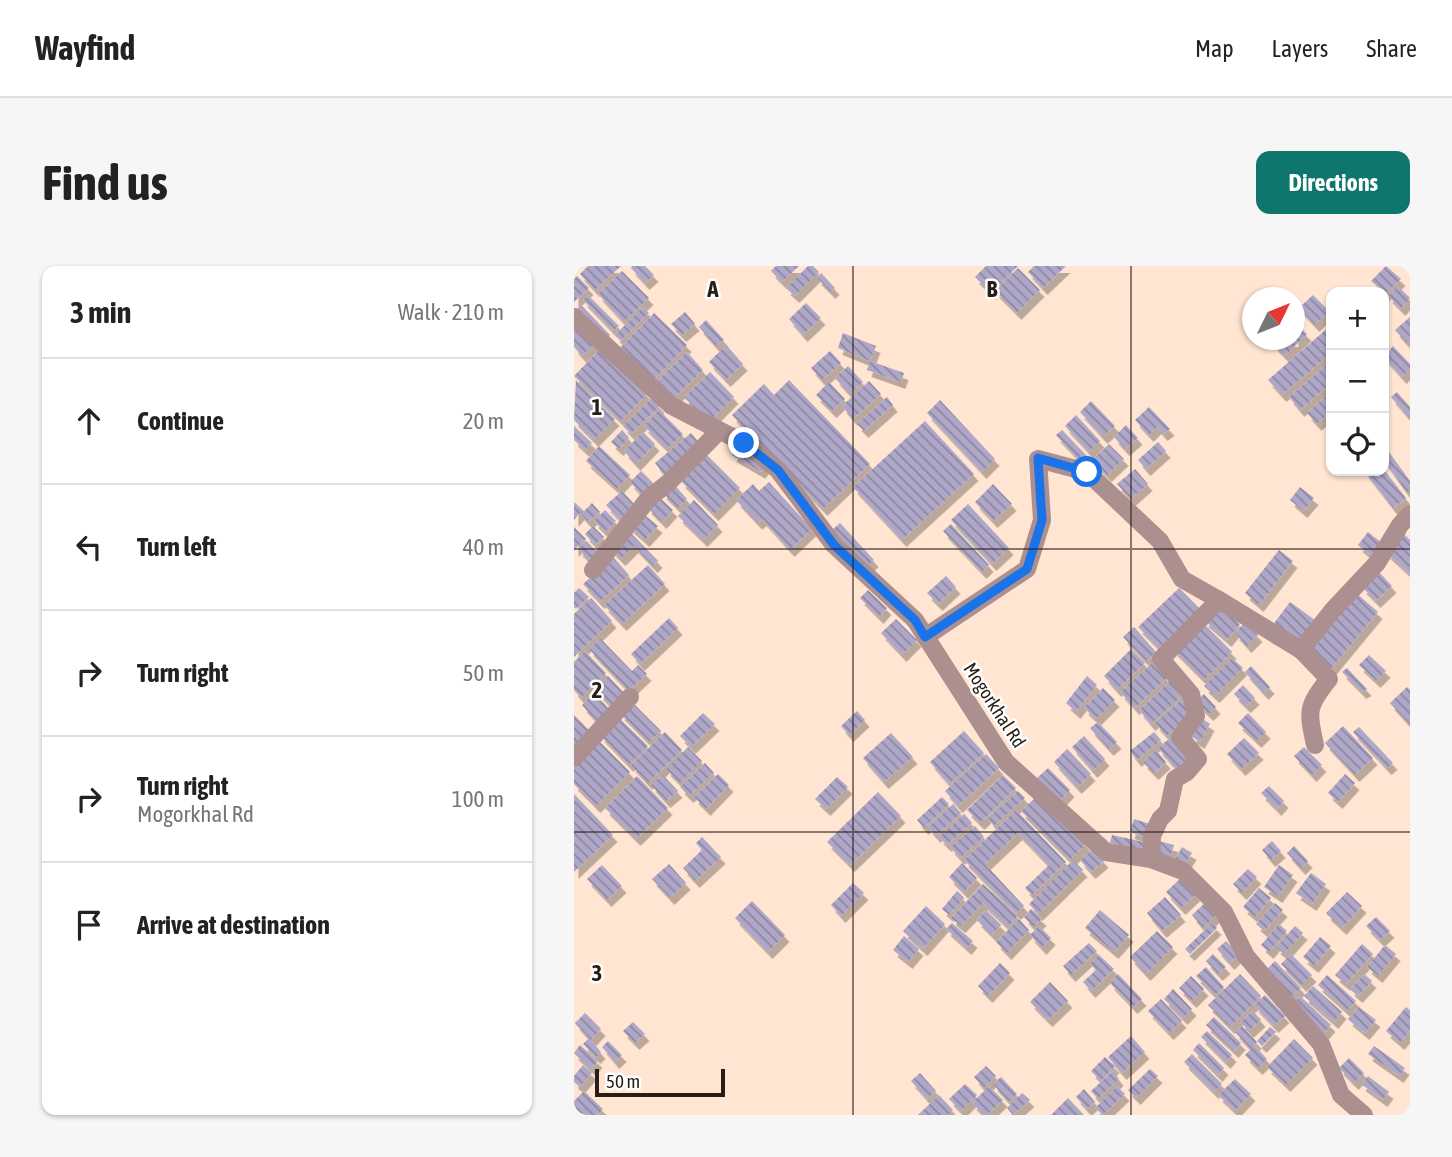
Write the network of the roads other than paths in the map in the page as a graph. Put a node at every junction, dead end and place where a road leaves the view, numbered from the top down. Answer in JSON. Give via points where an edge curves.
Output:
{"nodes":[{"id":1,"x":574,"y":317,"type":"edge"},
{"id":2,"x":719,"y":431,"type":"junction"},
{"id":3,"x":1410,"y":514,"type":"edge"},
{"id":4,"x":593,"y":569,"type":"dead end"},
{"id":5,"x":1219,"y":600,"type":"junction"},
{"id":6,"x":925,"y":637,"type":"junction"},
{"id":7,"x":1301,"y":650,"type":"junction"},
{"id":8,"x":630,"y":697,"type":"dead end"},
{"id":9,"x":1315,"y":745,"type":"dead end"},
{"id":10,"x":574,"y":758,"type":"edge"},
{"id":11,"x":1151,"y":859,"type":"junction"},
{"id":12,"x":1364,"y":1115,"type":"edge"}],
"edges":[{"from":1,"to":2,"type":"street","name":"Mogorkhal Rd","via":[[672,406]]},
{"from":2,"to":4,"type":"street","via":[[648,499]]},
{"from":2,"to":6,"type":"street","name":"Mogorkhal Rd","via":[[744,443],[778,470],[834,545],[915,620]]},
{"from":3,"to":7,"type":"street","via":[[1377,563]]},
{"from":5,"to":6,"type":"street","via":[[1182,579],[1160,541],[1087,472],[1038,458],[1042,520],[1027,569]]},
{"from":5,"to":7,"type":"street"},
{"from":5,"to":11,"type":"street","via":[[1161,659],[1191,694],[1196,716],[1180,737],[1198,758],[1175,779],[1168,811],[1152,836]]},
{"from":6,"to":11,"type":"street","name":"Mogorkhal Rd","via":[[1006,762],[1106,852]]},
{"from":7,"to":9,"type":"street","via":[[1329,679],[1315,695],[1309,713]]},
{"from":8,"to":10,"type":"street"},
{"from":11,"to":12,"type":"street","name":"Mogorkhal Rd","via":[[1183,871],[1224,912],[1246,956],[1321,1044],[1341,1095]]}]}
